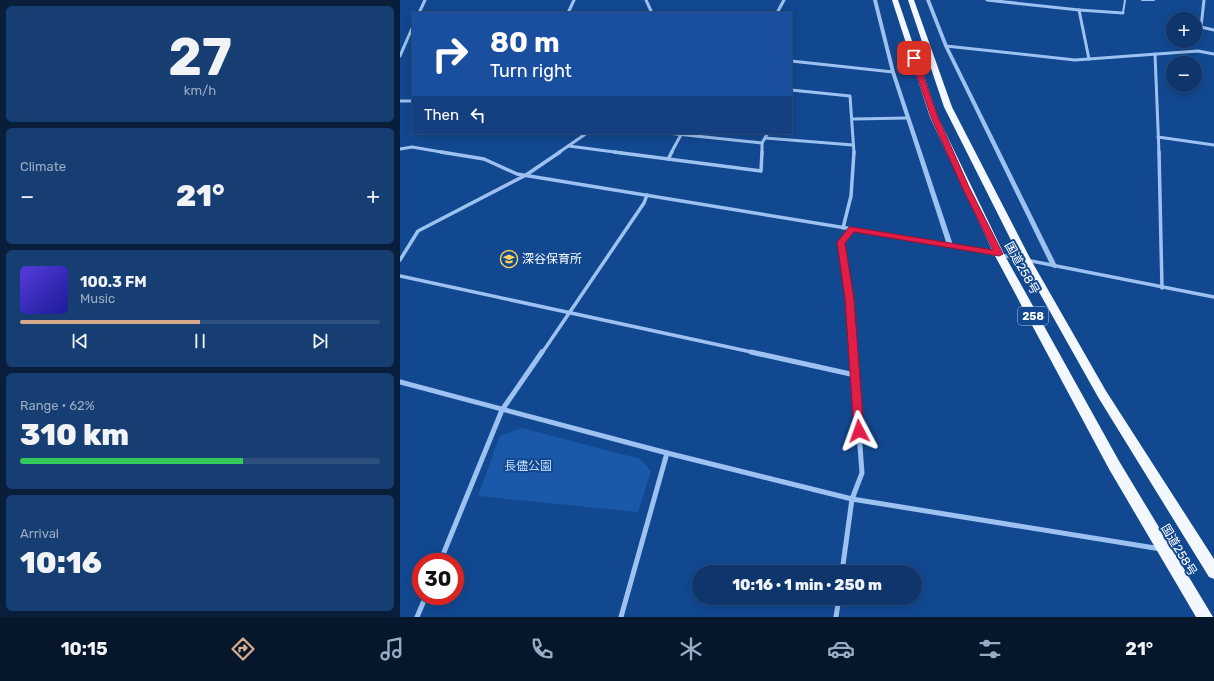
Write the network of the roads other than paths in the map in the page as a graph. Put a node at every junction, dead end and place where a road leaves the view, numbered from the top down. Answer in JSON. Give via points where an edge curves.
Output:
{"nodes":[{"id":1,"x":425,"y":0,"type":"edge"},
{"id":2,"x":574,"y":0,"type":"edge"},
{"id":3,"x":646,"y":0,"type":"edge"},
{"id":4,"x":784,"y":0,"type":"edge"},
{"id":5,"x":875,"y":0,"type":"edge"},
{"id":6,"x":895,"y":0,"type":"edge"},
{"id":7,"x":911,"y":0,"type":"edge"},
{"id":8,"x":928,"y":0,"type":"edge"},
{"id":9,"x":987,"y":0,"type":"edge"},
{"id":10,"x":1034,"y":0,"type":"edge"},
{"id":11,"x":1125,"y":0,"type":"edge"},
{"id":12,"x":1142,"y":0,"type":"edge"},
{"id":13,"x":1154,"y":0,"type":"edge"},
{"id":14,"x":1204,"y":0,"type":"edge"},
{"id":15,"x":1033,"y":5,"type":"junction"},
{"id":16,"x":1079,"y":10,"type":"junction"},
{"id":17,"x":419,"y":12,"type":"edge"},
{"id":18,"x":568,"y":12,"type":"edge"},
{"id":19,"x":652,"y":12,"type":"edge"},
{"id":20,"x":778,"y":12,"type":"edge"},
{"id":21,"x":1123,"y":13,"type":"joint"},
{"id":22,"x":412,"y":28,"type":"edge"},
{"id":23,"x":1214,"y":30,"type":"edge"},
{"id":24,"x":946,"y":46,"type":"junction"},
{"id":25,"x":1155,"y":54,"type":"junction"},
{"id":26,"x":1214,"y":54,"type":"edge"},
{"id":27,"x":400,"y":56,"type":"edge"},
{"id":28,"x":1089,"y":59,"type":"junction"},
{"id":29,"x":792,"y":61,"type":"edge"},
{"id":30,"x":893,"y":72,"type":"junction"},
{"id":31,"x":792,"y":90,"type":"edge"},
{"id":32,"x":400,"y":101,"type":"edge"},
{"id":33,"x":412,"y":101,"type":"edge"},
{"id":34,"x":908,"y":118,"type":"junction"},
{"id":35,"x":853,"y":119,"type":"junction"},
{"id":36,"x":586,"y":134,"type":"edge"},
{"id":37,"x":682,"y":134,"type":"edge"},
{"id":38,"x":767,"y":134,"type":"edge"},
{"id":39,"x":1158,"y":137,"type":"junction"},
{"id":40,"x":765,"y":138,"type":"junction"},
{"id":41,"x":762,"y":143,"type":"junction"},
{"id":42,"x":854,"y":145,"type":"junction"},
{"id":43,"x":1214,"y":145,"type":"edge"},
{"id":44,"x":569,"y":146,"type":"junction"},
{"id":45,"x":400,"y":149,"type":"edge"},
{"id":46,"x":668,"y":159,"type":"junction"},
{"id":47,"x":526,"y":175,"type":"junction"},
{"id":48,"x":647,"y":195,"type":"junction"},
{"id":49,"x":843,"y":228,"type":"junction"},
{"id":50,"x":852,"y":229,"type":"junction"},
{"id":51,"x":950,"y":244,"type":"junction"},
{"id":52,"x":999,"y":254,"type":"junction"},
{"id":53,"x":400,"y":260,"type":"edge"},
{"id":54,"x":1026,"y":260,"type":"junction"},
{"id":55,"x":1054,"y":266,"type":"junction"},
{"id":56,"x":400,"y":276,"type":"edge"},
{"id":57,"x":1162,"y":288,"type":"junction"},
{"id":58,"x":1214,"y":297,"type":"edge"},
{"id":59,"x":570,"y":313,"type":"junction"},
{"id":60,"x":855,"y":375,"type":"junction"},
{"id":61,"x":400,"y":382,"type":"edge"},
{"id":62,"x":502,"y":410,"type":"junction"},
{"id":63,"x":667,"y":453,"type":"junction"},
{"id":64,"x":852,"y":499,"type":"junction"},
{"id":65,"x":1163,"y":549,"type":"junction"},
{"id":66,"x":444,"y":553,"type":"edge"},
{"id":67,"x":843,"y":565,"type":"edge"},
{"id":68,"x":1214,"y":572,"type":"edge"},
{"id":69,"x":422,"y":605,"type":"edge"},
{"id":70,"x":838,"y":605,"type":"edge"},
{"id":71,"x":417,"y":617,"type":"edge"},
{"id":72,"x":621,"y":617,"type":"edge"},
{"id":73,"x":836,"y":617,"type":"edge"},
{"id":74,"x":1205,"y":617,"type":"edge"}],
"edges":[{"from":1,"to":17,"type":"street"},
{"from":2,"to":18,"type":"street"},
{"from":3,"to":19,"type":"street"},
{"from":4,"to":20,"type":"street"},
{"from":5,"to":30,"type":"street"},
{"from":6,"to":52,"type":"highway","name":"国道258号","number":"258","via":[[934,117]]},
{"from":7,"to":54,"type":"highway","name":"国道258号","number":"258","via":[[948,107]]},
{"from":8,"to":24,"type":"street"},
{"from":9,"to":15,"type":"street"},
{"from":10,"to":15,"type":"street"},
{"from":11,"to":21,"type":"lane"},
{"from":12,"to":13,"type":"lane"},
{"from":14,"to":23,"type":"street","via":[[1201,27]]},
{"from":15,"to":16,"type":"street"},
{"from":16,"to":21,"type":"street"},
{"from":16,"to":28,"type":"street"},
{"from":22,"to":27,"type":"street"},
{"from":24,"to":28,"type":"street","via":[[1076,60]]},
{"from":24,"to":55,"type":"street"},
{"from":25,"to":26,"type":"street","via":[[1198,51]]},
{"from":25,"to":28,"type":"street"},
{"from":25,"to":39,"type":"street"},
{"from":29,"to":30,"type":"street"},
{"from":30,"to":34,"type":"street"},
{"from":31,"to":35,"type":"street","via":[[850,96]]},
{"from":32,"to":33,"type":"street"},
{"from":34,"to":35,"type":"street"},
{"from":34,"to":51,"type":"street"},
{"from":35,"to":42,"type":"street"},
{"from":36,"to":44,"type":"street"},
{"from":37,"to":41,"type":"street"},
{"from":37,"to":46,"type":"street"},
{"from":38,"to":40,"type":"street"},
{"from":39,"to":43,"type":"street"},
{"from":39,"to":57,"type":"street"},
{"from":40,"to":41,"type":"street"},
{"from":40,"to":42,"type":"street"},
{"from":41,"to":46,"type":"street","via":[[761,171]]},
{"from":42,"to":49,"type":"street","via":[[852,194]]},
{"from":44,"to":46,"type":"street"},
{"from":44,"to":47,"type":"street"},
{"from":45,"to":47,"type":"street","via":[[412,147],[484,159],[517,174]]},
{"from":47,"to":48,"type":"street"},
{"from":47,"to":53,"type":"street","via":[[418,231]]},
{"from":48,"to":49,"type":"street"},
{"from":48,"to":59,"type":"street"},
{"from":49,"to":50,"type":"street"},
{"from":50,"to":51,"type":"street"},
{"from":50,"to":60,"type":"street","via":[[841,242]]},
{"from":51,"to":52,"type":"street"},
{"from":52,"to":54,"type":"street"},
{"from":52,"to":65,"type":"highway","name":"国道258号","number":"258","via":[[1114,465]]},
{"from":54,"to":55,"type":"street"},
{"from":54,"to":68,"type":"highway","name":"国道258号","number":"258","via":[[1102,394]]},
{"from":55,"to":57,"type":"street"},
{"from":56,"to":59,"type":"street"},
{"from":57,"to":58,"type":"street"},
{"from":59,"to":60,"type":"street"},
{"from":59,"to":62,"type":"street"},
{"from":60,"to":64,"type":"street","via":[[862,473]]},
{"from":61,"to":62,"type":"street"},
{"from":62,"to":63,"type":"street"},
{"from":62,"to":66,"type":"street"},
{"from":63,"to":64,"type":"street"},
{"from":63,"to":72,"type":"street"},
{"from":64,"to":65,"type":"street"},
{"from":64,"to":67,"type":"street"},
{"from":65,"to":74,"type":"highway","name":"国道258号","number":"258"},
{"from":69,"to":71,"type":"street"},
{"from":70,"to":73,"type":"street"}]}
